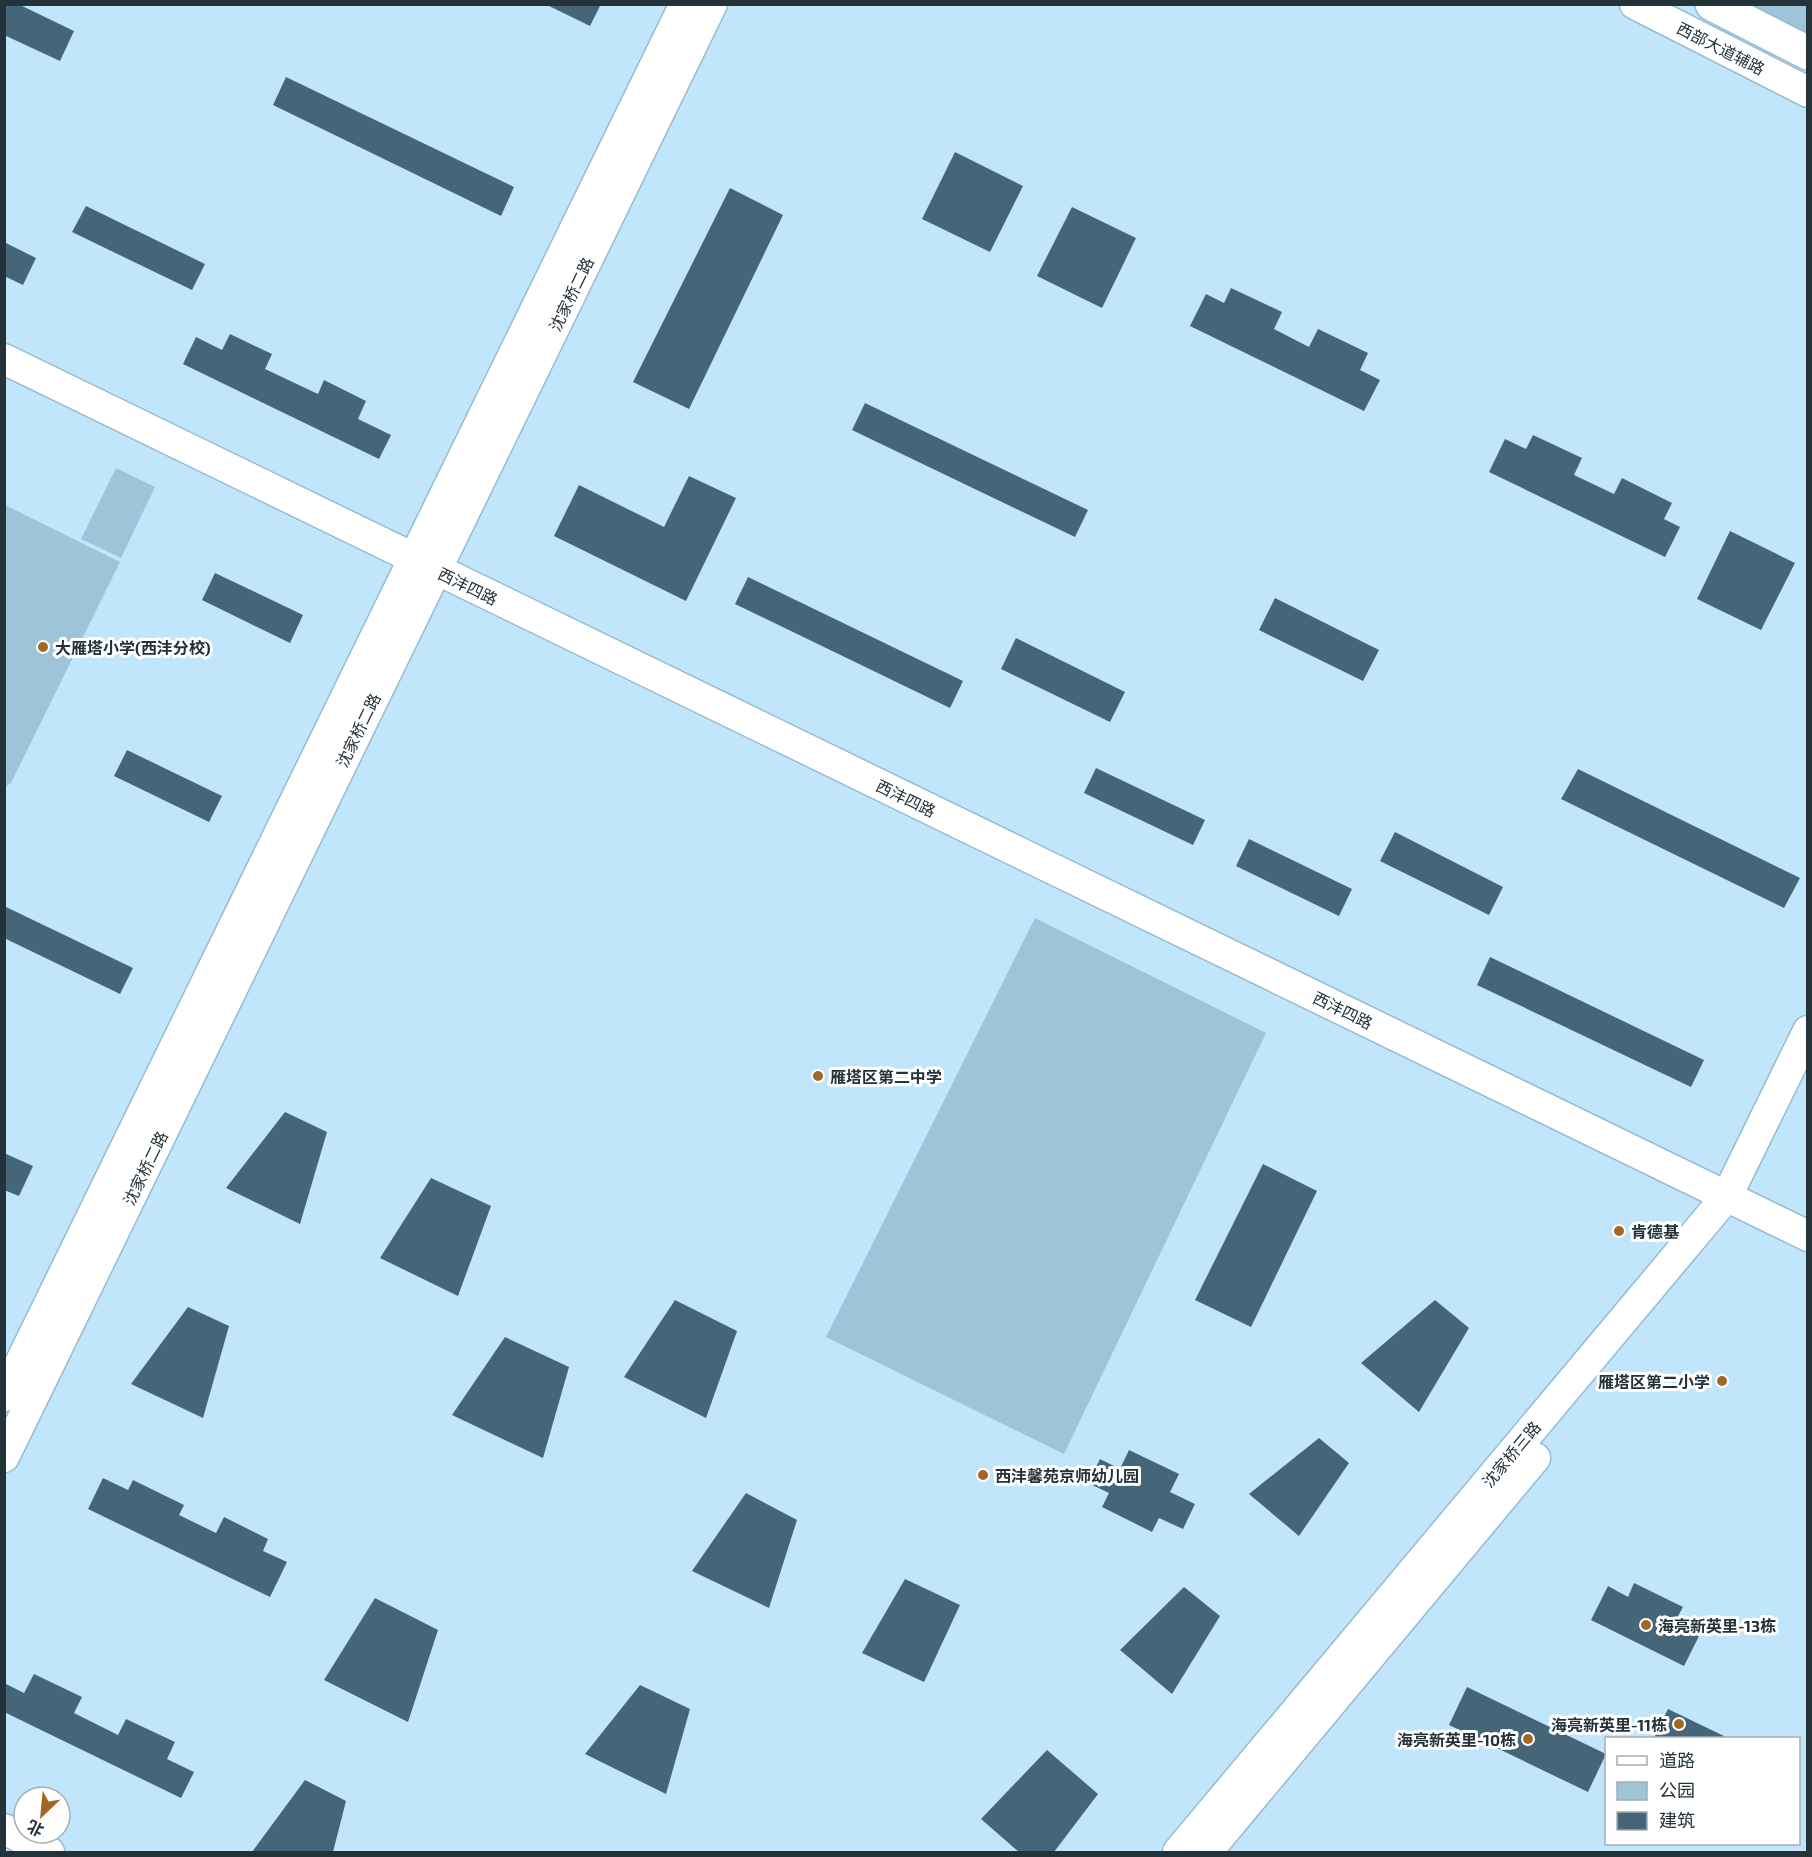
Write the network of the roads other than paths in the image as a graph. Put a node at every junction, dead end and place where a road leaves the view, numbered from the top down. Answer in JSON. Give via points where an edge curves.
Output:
{"nodes":[{"id":1,"x":686,"y":4,"type":"edge"},
{"id":2,"x":712,"y":4,"type":"edge"},
{"id":3,"x":1635,"y":4,"type":"edge"},
{"id":4,"x":1712,"y":4,"type":"edge"},
{"id":5,"x":1808,"y":53,"type":"edge"},
{"id":6,"x":1808,"y":92,"type":"edge"},
{"id":7,"x":4,"y":359,"type":"edge"},
{"id":8,"x":425,"y":565,"type":"junction"},
{"id":9,"x":1808,"y":1031,"type":"edge"},
{"id":10,"x":1808,"y":1078,"type":"edge"},
{"id":11,"x":1736,"y":1201,"type":"junction"},
{"id":12,"x":1808,"y":1236,"type":"edge"},
{"id":13,"x":4,"y":1395,"type":"edge"},
{"id":14,"x":4,"y":1457,"type":"edge"},
{"id":15,"x":4,"y":1829,"type":"edge"},
{"id":16,"x":49,"y":1852,"type":"edge"},
{"id":17,"x":1178,"y":1852,"type":"edge"},
{"id":18,"x":1207,"y":1852,"type":"edge"}],
"edges":[{"from":1,"to":8,"type":"street","name":"沈家桥二路"},
{"from":2,"to":8,"type":"street","name":"沈家桥二路"},
{"from":3,"to":6,"type":"street","name":"西部大道辅路"},
{"from":4,"to":5,"type":"main road"},
{"from":7,"to":8,"type":"street","name":"西沣四路"},
{"from":8,"to":11,"type":"street","name":"西沣四路"},
{"from":8,"to":13,"type":"street","name":"沈家桥二路"},
{"from":8,"to":14,"type":"street","name":"沈家桥二路"},
{"from":9,"to":11,"type":"street","name":"沈家桥三路"},
{"from":10,"to":11,"type":"street","name":"沈家桥三路"},
{"from":11,"to":12,"type":"street","name":"西沣四路"},
{"from":11,"to":17,"type":"street","name":"沈家桥三路"},
{"from":11,"to":18,"type":"street","name":"沈家桥三路"},
{"from":15,"to":16,"type":"street"}]}
